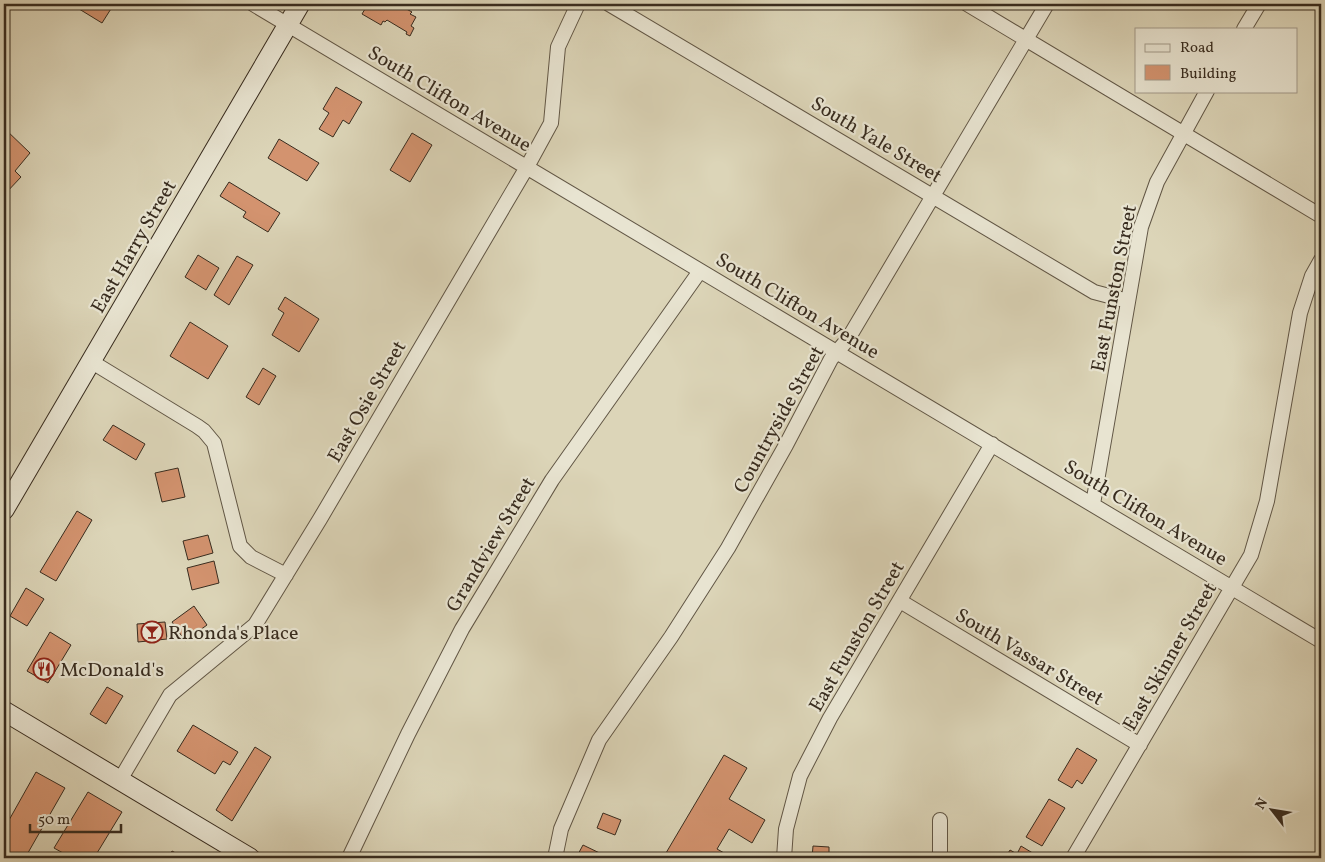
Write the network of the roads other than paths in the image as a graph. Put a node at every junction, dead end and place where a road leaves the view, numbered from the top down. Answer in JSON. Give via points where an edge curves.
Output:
{"nodes":[{"id":1,"x":253,"y":4,"type":"edge"},
{"id":2,"x":300,"y":4,"type":"edge"},
{"id":3,"x":578,"y":4,"type":"edge"},
{"id":4,"x":609,"y":4,"type":"edge"},
{"id":5,"x":967,"y":4,"type":"edge"},
{"id":6,"x":1047,"y":4,"type":"edge"},
{"id":7,"x":1259,"y":4,"type":"edge"},
{"id":8,"x":288,"y":25,"type":"junction"},
{"id":9,"x":1245,"y":28,"type":"edge"},
{"id":10,"x":1026,"y":39,"type":"junction"},
{"id":11,"x":1206,"y":92,"type":"edge"},
{"id":12,"x":1183,"y":133,"type":"junction"},
{"id":13,"x":527,"y":167,"type":"junction"},
{"id":14,"x":932,"y":195,"type":"junction"},
{"id":15,"x":1321,"y":216,"type":"edge"},
{"id":16,"x":1321,"y":260,"type":"edge"},
{"id":17,"x":700,"y":270,"type":"junction"},
{"id":18,"x":1128,"y":301,"type":"junction"},
{"id":19,"x":837,"y":352,"type":"junction"},
{"id":20,"x":92,"y":362,"type":"junction"},
{"id":21,"x":992,"y":444,"type":"junction"},
{"id":22,"x":1093,"y":504,"type":"junction"},
{"id":23,"x":4,"y":510,"type":"edge"},
{"id":24,"x":286,"y":575,"type":"junction"},
{"id":25,"x":1232,"y":587,"type":"junction"},
{"id":26,"x":900,"y":601,"type":"junction"},
{"id":27,"x":1321,"y":641,"type":"edge"},
{"id":28,"x":4,"y":711,"type":"edge"},
{"id":29,"x":1140,"y":745,"type":"junction"},
{"id":30,"x":120,"y":780,"type":"junction"},
{"id":31,"x":940,"y":820,"type":"dead end"},
{"id":32,"x":250,"y":858,"type":"edge"},
{"id":33,"x":349,"y":858,"type":"edge"},
{"id":34,"x":555,"y":858,"type":"edge"},
{"id":35,"x":784,"y":858,"type":"edge"},
{"id":36,"x":940,"y":858,"type":"edge"},
{"id":37,"x":1072,"y":858,"type":"edge"}],
"edges":[{"from":1,"to":8,"type":"street","name":"South Clifton Avenue"},
{"from":2,"to":8,"type":"main road","name":"East Harry Street"},
{"from":3,"to":13,"type":"street","name":"East Osie Street","via":[[558,47],[551,123]]},
{"from":4,"to":14,"type":"street","name":"South Yale Street"},
{"from":5,"to":10,"type":"street"},
{"from":6,"to":10,"type":"street","name":"Countryside Street"},
{"from":7,"to":9,"type":"street"},
{"from":8,"to":13,"type":"street","name":"South Clifton Avenue"},
{"from":8,"to":20,"type":"main road","name":"East Harry Street"},
{"from":10,"to":12,"type":"street"},
{"from":10,"to":14,"type":"street","name":"Countryside Street"},
{"from":11,"to":12,"type":"street","name":"East Funston Street"},
{"from":12,"to":15,"type":"street"},
{"from":12,"to":18,"type":"street","name":"East Funston Street","via":[[1157,182],[1141,227]]},
{"from":13,"to":17,"type":"street","name":"South Clifton Avenue"},
{"from":13,"to":24,"type":"street","name":"East Osie Street"},
{"from":14,"to":18,"type":"street","name":"South Yale Street","via":[[1094,292]]},
{"from":14,"to":19,"type":"street","name":"Countryside Street","via":[[848,339]]},
{"from":16,"to":25,"type":"street","name":"East Skinner Street","via":[[1300,313],[1267,501],[1251,555]]},
{"from":17,"to":19,"type":"street","name":"South Clifton Avenue"},
{"from":17,"to":33,"type":"street","name":"Grandview Street","via":[[552,480],[462,629]]},
{"from":18,"to":22,"type":"street","name":"East Funston Street"},
{"from":19,"to":21,"type":"street","name":"South Clifton Avenue"},
{"from":19,"to":34,"type":"street","name":"Countryside Street","via":[[728,548],[599,740],[561,829]]},
{"from":20,"to":23,"type":"main road","name":"East Harry Street"},
{"from":20,"to":24,"type":"street","via":[[197,426],[209,437],[214,443],[240,546],[251,557]]},
{"from":21,"to":22,"type":"street","name":"South Clifton Avenue"},
{"from":21,"to":26,"type":"street","name":"East Funston Street"},
{"from":22,"to":25,"type":"street","name":"South Clifton Avenue"},
{"from":24,"to":30,"type":"street","name":"East Osie Street","via":[[256,625],[170,695]]},
{"from":25,"to":27,"type":"street","name":"South Clifton Avenue"},
{"from":25,"to":29,"type":"street","name":"East Skinner Street"},
{"from":26,"to":29,"type":"street","name":"South Vassar Street"},
{"from":26,"to":35,"type":"street","name":"East Funston Street","via":[[830,718],[800,776],[786,829]]},
{"from":28,"to":30,"type":"main road"},
{"from":29,"to":37,"type":"street","name":"East Skinner Street"},
{"from":30,"to":32,"type":"main road"},
{"from":31,"to":36,"type":"street"}]}
